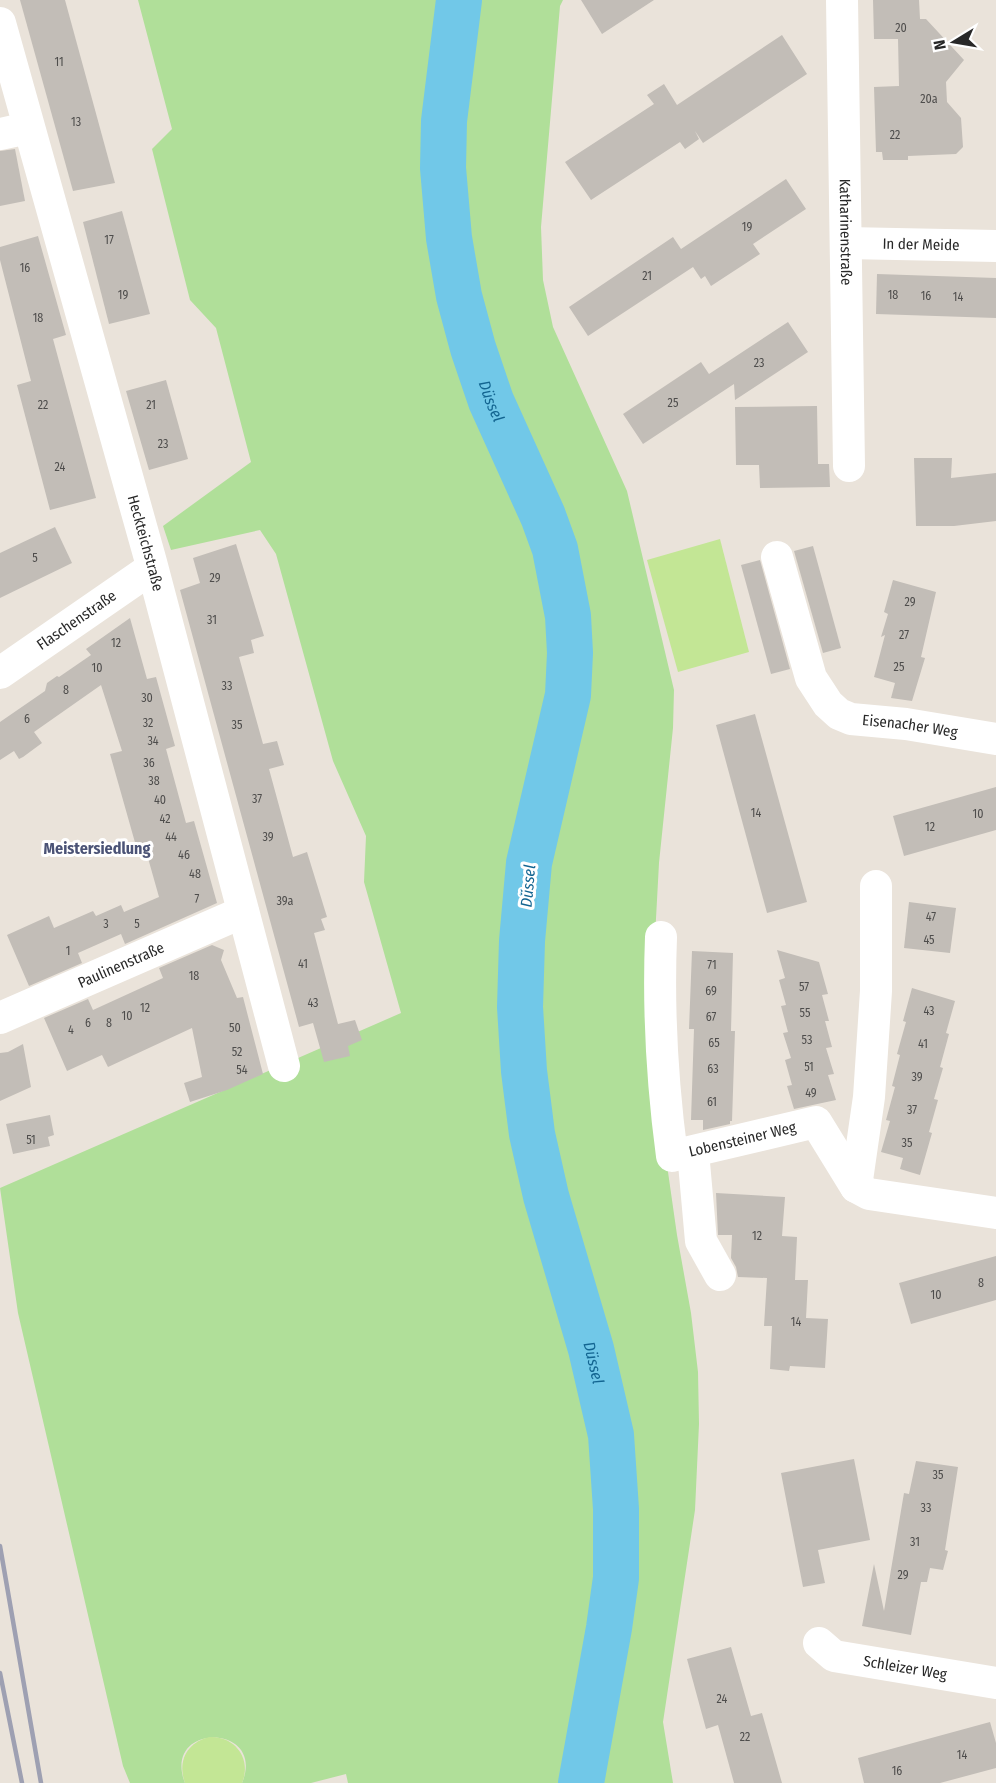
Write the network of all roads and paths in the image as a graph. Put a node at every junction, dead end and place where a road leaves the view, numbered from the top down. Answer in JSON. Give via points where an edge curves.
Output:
{"nodes":[{"id":1,"x":842,"y":0,"type":"edge"},
{"id":2,"x":0,"y":23,"type":"edge"},
{"id":3,"x":14,"y":131,"type":"edge"},
{"id":4,"x":846,"y":243,"type":"junction"},
{"id":5,"x":996,"y":246,"type":"edge"},
{"id":6,"x":849,"y":466,"type":"dead end"},
{"id":7,"x":777,"y":556,"type":"dead end"},
{"id":8,"x":152,"y":568,"type":"junction"},
{"id":9,"x":0,"y":673,"type":"edge"},
{"id":10,"x":996,"y":739,"type":"edge"},
{"id":11,"x":876,"y":886,"type":"dead end"},
{"id":12,"x":243,"y":912,"type":"junction"},
{"id":13,"x":661,"y":937,"type":"dead end"},
{"id":14,"x":0,"y":1018,"type":"edge"},
{"id":15,"x":284,"y":1066,"type":"dead end"},
{"id":16,"x":693,"y":1152,"type":"junction"},
{"id":17,"x":856,"y":1187,"type":"junction"},
{"id":18,"x":996,"y":1213,"type":"edge"},
{"id":19,"x":720,"y":1275,"type":"dead end"},
{"id":20,"x":819,"y":1643,"type":"dead end"},
{"id":21,"x":996,"y":1683,"type":"edge"}],
"edges":[{"from":1,"to":4,"type":"street","name":"Katharinenstraße"},
{"from":2,"to":3,"type":"street","name":"Heckteichstraße"},
{"from":3,"to":8,"type":"street","name":"Heckteichstraße"},
{"from":4,"to":5,"type":"street","name":"In der Meide"},
{"from":4,"to":6,"type":"street","name":"Katharinenstraße"},
{"from":7,"to":10,"type":"street","name":"Eisenacher Weg","via":[[811,678],[839,714],[851,719]]},
{"from":8,"to":9,"type":"street","name":"Flaschenstraße"},
{"from":8,"to":12,"type":"street","name":"Heckteichstraße"},
{"from":11,"to":17,"type":"street","via":[[876,991],[870,1086]]},
{"from":12,"to":14,"type":"street","name":"Paulinenstraße"},
{"from":12,"to":15,"type":"street","name":"Heckteichstraße"},
{"from":13,"to":16,"type":"street","name":"Lobensteiner Weg","via":[[662,1081],[672,1156]]},
{"from":16,"to":17,"type":"street","name":"Lobensteiner Weg","via":[[816,1122]]},
{"from":16,"to":19,"type":"street","via":[[701,1241]]},
{"from":17,"to":18,"type":"street","via":[[869,1194]]},
{"from":20,"to":21,"type":"street","name":"Schleizer Weg","via":[[834,1656]]}]}
